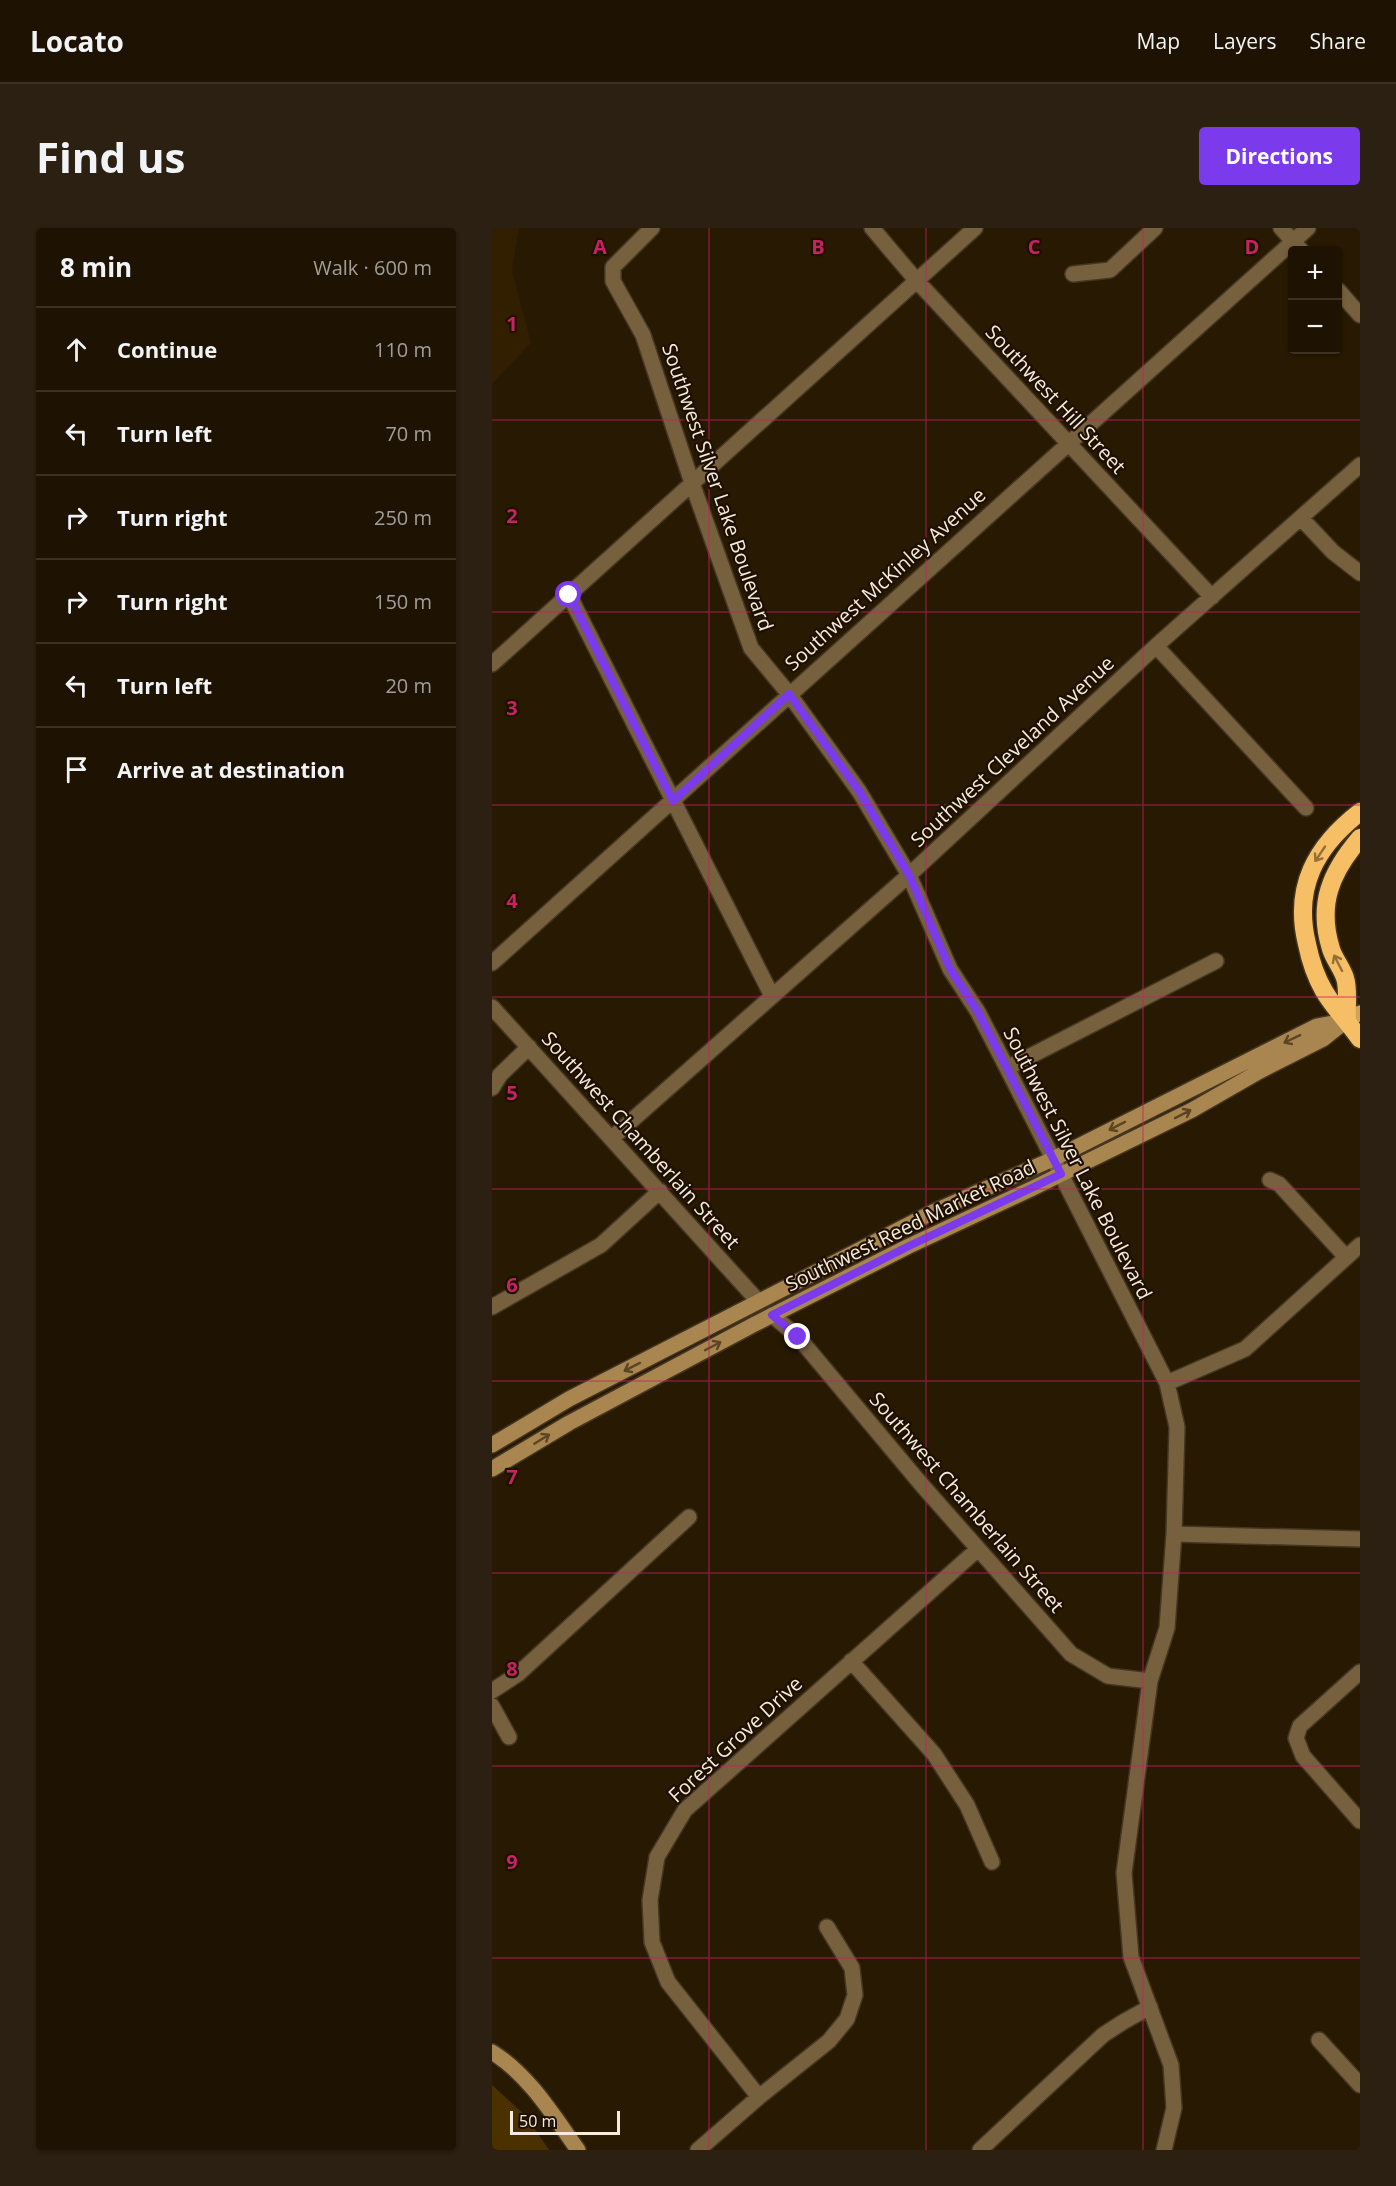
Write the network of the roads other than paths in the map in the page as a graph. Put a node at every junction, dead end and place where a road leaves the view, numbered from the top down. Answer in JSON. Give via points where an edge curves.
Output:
{"nodes":[{"id":1,"x":652,"y":228,"type":"edge"},
{"id":2,"x":872,"y":228,"type":"edge"},
{"id":3,"x":975,"y":228,"type":"edge"},
{"id":4,"x":1155,"y":228,"type":"edge"},
{"id":5,"x":1281,"y":228,"type":"edge"},
{"id":6,"x":1308,"y":228,"type":"edge"},
{"id":7,"x":1297,"y":246,"type":"edge"},
{"id":8,"x":1288,"y":254,"type":"edge"},
{"id":9,"x":1073,"y":274,"type":"dead end"},
{"id":10,"x":916,"y":280,"type":"junction"},
{"id":11,"x":1342,"y":295,"type":"edge"},
{"id":12,"x":1360,"y":315,"type":"edge"},
{"id":13,"x":1068,"y":443,"type":"junction"},
{"id":14,"x":1360,"y":465,"type":"edge"},
{"id":15,"x":692,"y":483,"type":"junction"},
{"id":16,"x":1301,"y":518,"type":"junction"},
{"id":17,"x":1360,"y":573,"type":"edge"},
{"id":18,"x":569,"y":595,"type":"junction"},
{"id":19,"x":1212,"y":597,"type":"junction"},
{"id":20,"x":1156,"y":646,"type":"junction"},
{"id":21,"x":492,"y":664,"type":"edge"},
{"id":22,"x":789,"y":694,"type":"junction"},
{"id":23,"x":673,"y":801,"type":"junction"},
{"id":24,"x":1306,"y":808,"type":"dead end"},
{"id":25,"x":1360,"y":812,"type":"edge"},
{"id":26,"x":1360,"y":838,"type":"edge"},
{"id":27,"x":909,"y":875,"type":"junction"},
{"id":28,"x":1216,"y":961,"type":"dead end"},
{"id":29,"x":492,"y":963,"type":"edge"},
{"id":30,"x":772,"y":996,"type":"junction"},
{"id":31,"x":492,"y":1007,"type":"edge"},
{"id":32,"x":1353,"y":1016,"type":"edge"},
{"id":33,"x":1360,"y":1039,"type":"edge"},
{"id":34,"x":529,"y":1047,"type":"junction"},
{"id":35,"x":1007,"y":1068,"type":"junction"},
{"id":36,"x":492,"y":1088,"type":"edge"},
{"id":37,"x":612,"y":1138,"type":"junction"},
{"id":38,"x":1053,"y":1159,"type":"junction"},
{"id":39,"x":1061,"y":1174,"type":"junction"},
{"id":40,"x":1270,"y":1180,"type":"dead end"},
{"id":41,"x":660,"y":1191,"type":"junction"},
{"id":42,"x":1360,"y":1245,"type":"edge"},
{"id":43,"x":1346,"y":1257,"type":"junction"},
{"id":44,"x":758,"y":1301,"type":"junction"},
{"id":45,"x":492,"y":1307,"type":"edge"},
{"id":46,"x":772,"y":1315,"type":"junction"},
{"id":47,"x":1167,"y":1383,"type":"junction"},
{"id":48,"x":492,"y":1445,"type":"edge"},
{"id":49,"x":492,"y":1469,"type":"edge"},
{"id":50,"x":689,"y":1517,"type":"dead end"},
{"id":51,"x":1174,"y":1534,"type":"junction"},
{"id":52,"x":1360,"y":1539,"type":"edge"},
{"id":53,"x":978,"y":1549,"type":"junction"},
{"id":54,"x":851,"y":1660,"type":"junction"},
{"id":55,"x":1360,"y":1672,"type":"edge"},
{"id":56,"x":1150,"y":1681,"type":"junction"},
{"id":57,"x":492,"y":1691,"type":"edge"},
{"id":58,"x":492,"y":1706,"type":"edge"},
{"id":59,"x":509,"y":1737,"type":"dead end"},
{"id":60,"x":1360,"y":1821,"type":"edge"},
{"id":61,"x":992,"y":1862,"type":"dead end"},
{"id":62,"x":827,"y":1927,"type":"dead end"},
{"id":63,"x":1150,"y":2007,"type":"junction"},
{"id":64,"x":1318,"y":2040,"type":"dead end"},
{"id":65,"x":492,"y":2052,"type":"edge"},
{"id":66,"x":1360,"y":2085,"type":"edge"},
{"id":67,"x":759,"y":2097,"type":"junction"},
{"id":68,"x":578,"y":2150,"type":"edge"},
{"id":69,"x":698,"y":2150,"type":"edge"},
{"id":70,"x":980,"y":2150,"type":"edge"},
{"id":71,"x":1164,"y":2150,"type":"edge"}],
"edges":[{"from":1,"to":15,"type":"street","name":"Southwest Silver Lake Boulevard","via":[[613,267],[613,281],[643,335]]},
{"from":2,"to":10,"type":"street","name":"Southwest Hill Street"},
{"from":3,"to":10,"type":"street"},
{"from":4,"to":9,"type":"street","via":[[1110,270]]},
{"from":5,"to":7,"type":"street"},
{"from":6,"to":7,"type":"street","name":"Southwest McKinley Avenue"},
{"from":8,"to":13,"type":"street","name":"Southwest McKinley Avenue"},
{"from":10,"to":13,"type":"street","name":"Southwest Hill Street"},
{"from":10,"to":15,"type":"street"},
{"from":11,"to":12,"type":"street"},
{"from":13,"to":19,"type":"street","name":"Southwest Hill Street"},
{"from":13,"to":22,"type":"street","name":"Southwest McKinley Avenue"},
{"from":14,"to":16,"type":"street","name":"Southwest Cleveland Avenue"},
{"from":15,"to":18,"type":"street"},
{"from":15,"to":22,"type":"street","name":"Southwest Silver Lake Boulevard","via":[[751,648]]},
{"from":16,"to":17,"type":"street","via":[[1333,552]]},
{"from":16,"to":19,"type":"street","name":"Southwest Cleveland Avenue"},
{"from":18,"to":21,"type":"street"},
{"from":18,"to":23,"type":"street"},
{"from":19,"to":20,"type":"street","name":"Southwest Cleveland Avenue"},
{"from":20,"to":24,"type":"street"},
{"from":20,"to":27,"type":"street","name":"Southwest Cleveland Avenue"},
{"from":22,"to":23,"type":"street","name":"Southwest McKinley Avenue"},
{"from":22,"to":27,"type":"street","name":"Southwest Silver Lake Boulevard","via":[[859,791]]},
{"from":23,"to":29,"type":"street","name":"Southwest McKinley Avenue"},
{"from":23,"to":30,"type":"street"},
{"from":25,"to":32,"type":"highway","one_way":true,"via":[[1331,838],[1317,857],[1302,905],[1310,958],[1324,991]]},
{"from":32,"to":26,"type":"highway","one_way":true,"via":[[1346,980],[1327,934],[1326,904],[1333,876]]},
{"from":27,"to":30,"type":"street","name":"Southwest Cleveland Avenue"},
{"from":27,"to":35,"type":"street","name":"Southwest Silver Lake Boulevard","via":[[950,969]]},
{"from":28,"to":35,"type":"street"},
{"from":30,"to":37,"type":"street","name":"Southwest Cleveland Avenue"},
{"from":31,"to":34,"type":"street","name":"Southwest Chamberlain Street"},
{"from":32,"to":33,"type":"highway"},
{"from":32,"to":38,"type":"main road","name":"Southwest Reed Market Road","one_way":true,"via":[[1317,1026]]},
{"from":39,"to":32,"type":"main road","name":"Southwest Reed Market Road","one_way":true,"via":[[1323,1039]]},
{"from":34,"to":36,"type":"street"},
{"from":34,"to":37,"type":"street","name":"Southwest Chamberlain Street"},
{"from":35,"to":38,"type":"street","name":"Southwest Silver Lake Boulevard"},
{"from":37,"to":41,"type":"street","name":"Southwest Chamberlain Street"},
{"from":38,"to":39,"type":"street","name":"Southwest Silver Lake Boulevard"},
{"from":38,"to":44,"type":"main road","name":"Southwest Reed Market Road","via":[[935,1211]]},
{"from":39,"to":46,"type":"main road","name":"Southwest Reed Market Road"},
{"from":39,"to":47,"type":"street","name":"Southwest Silver Lake Boulevard"},
{"from":40,"to":43,"type":"street","via":[[1279,1184]]},
{"from":41,"to":44,"type":"street","name":"Southwest Chamberlain Street"},
{"from":41,"to":45,"type":"street","via":[[601,1245]]},
{"from":42,"to":43,"type":"street"},
{"from":43,"to":47,"type":"street","via":[[1245,1349]]},
{"from":44,"to":48,"type":"main road","name":"Southwest Reed Market Road","one_way":true,"via":[[569,1399]]},
{"from":49,"to":46,"type":"main road","name":"Southwest Reed Market Road","one_way":true,"via":[[569,1423]]},
{"from":46,"to":53,"type":"street","name":"Southwest Chamberlain Street","via":[[798,1337]]},
{"from":47,"to":51,"type":"street","name":"Southwest Silver Lake Boulevard","via":[[1177,1427]]},
{"from":50,"to":57,"type":"street","via":[[518,1674]]},
{"from":51,"to":52,"type":"street"},
{"from":51,"to":56,"type":"street","name":"Southwest Silver Lake Boulevard","via":[[1167,1628]]},
{"from":53,"to":54,"type":"street","name":"Forest Grove Drive"},
{"from":53,"to":56,"type":"street","name":"Southwest Chamberlain Street","via":[[1071,1654],[1108,1676]]},
{"from":54,"to":61,"type":"street","via":[[934,1754],[967,1805]]},
{"from":54,"to":67,"type":"street","name":"Forest Grove Drive","via":[[685,1810],[657,1857],[650,1900],[652,1942],[668,1982]]},
{"from":55,"to":60,"type":"street","via":[[1300,1726],[1296,1736],[1303,1756]]},
{"from":56,"to":63,"type":"street","name":"Southwest Silver Lake Boulevard","via":[[1124,1873],[1131,1957]]},
{"from":58,"to":59,"type":"street"},
{"from":62,"to":67,"type":"street","via":[[852,1968],[855,1995],[847,2019],[829,2041]]},
{"from":63,"to":70,"type":"street","via":[[1104,2035]]},
{"from":63,"to":71,"type":"street","name":"Southwest Silver Lake Boulevard","via":[[1171,2065],[1174,2108]]},
{"from":64,"to":66,"type":"street"},
{"from":65,"to":68,"type":"main road","via":[[540,2097]]},
{"from":67,"to":69,"type":"street"}]}
